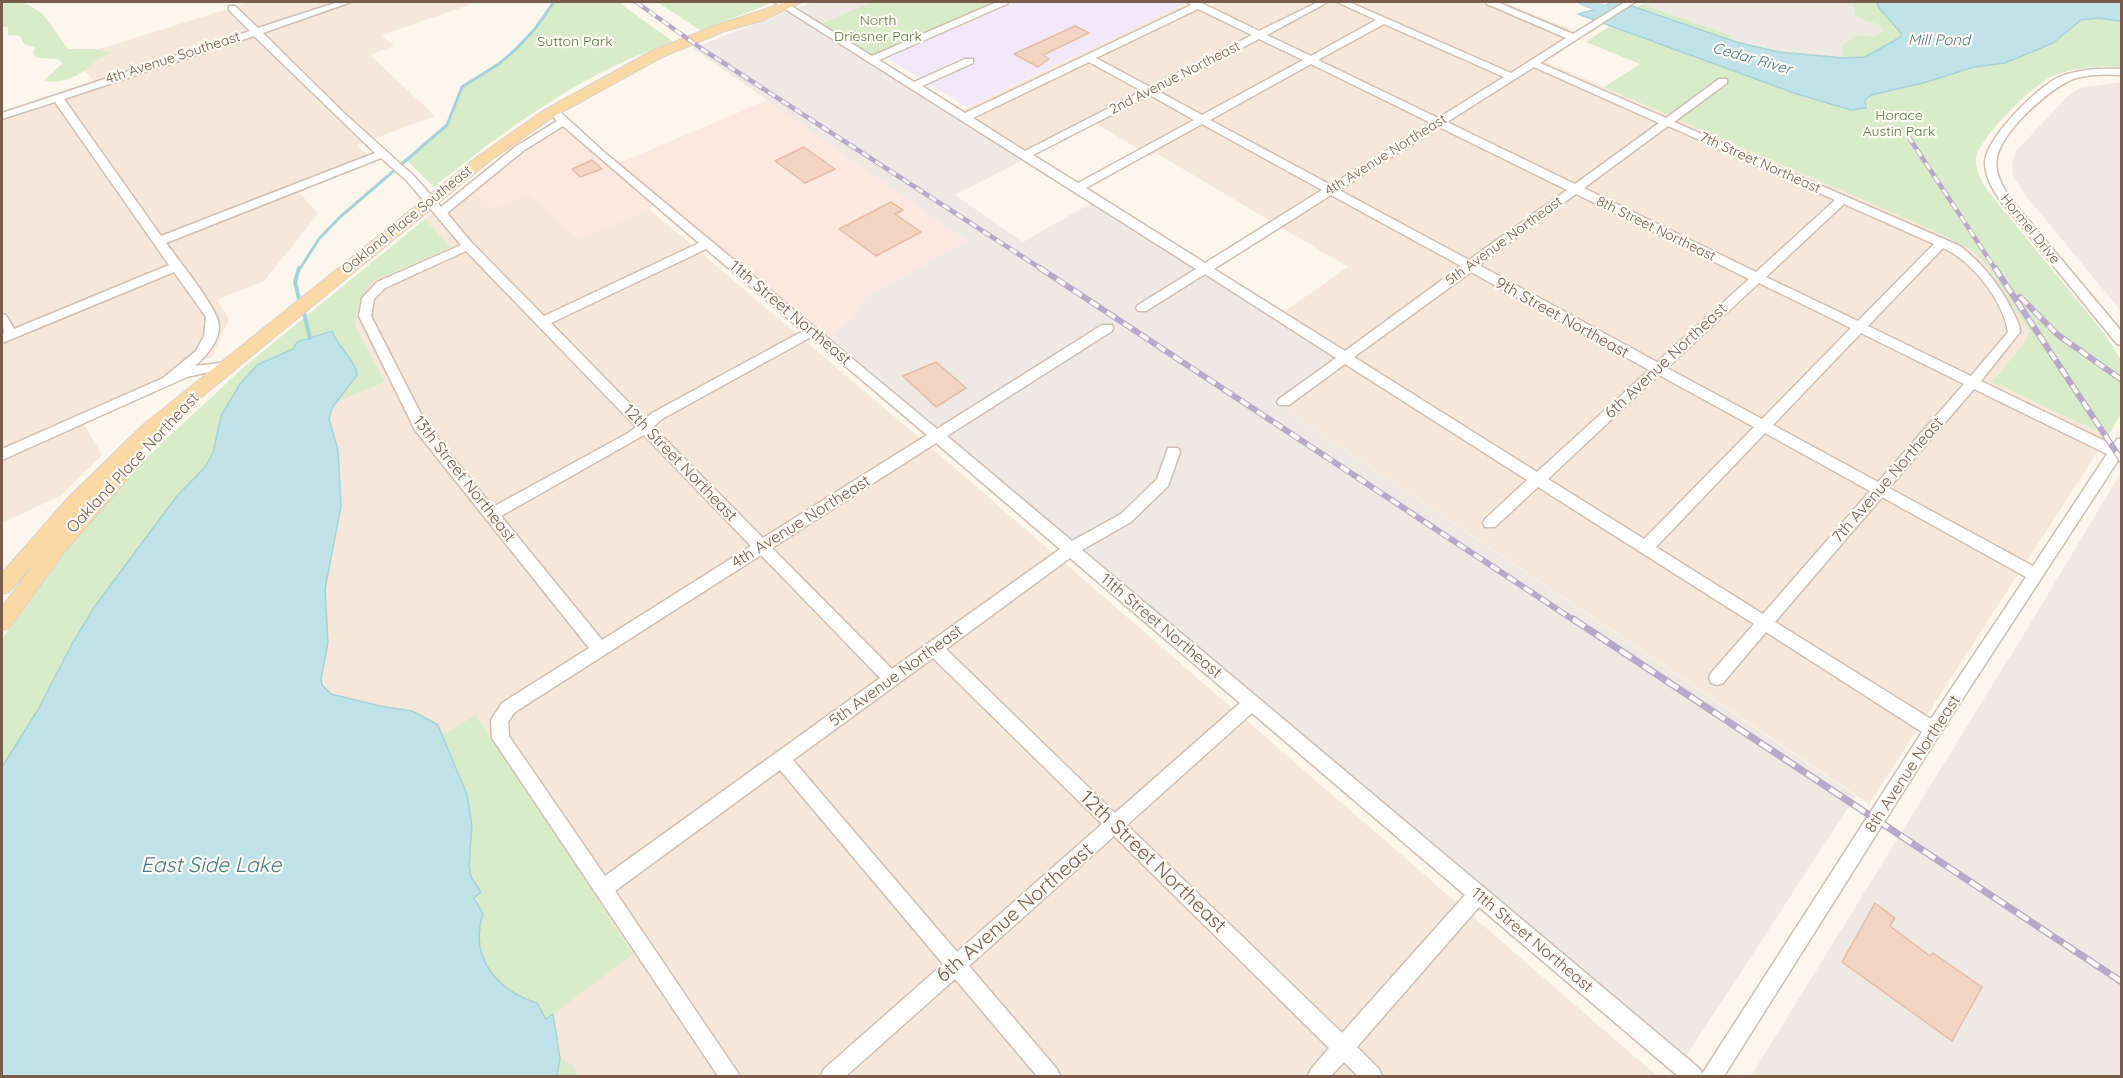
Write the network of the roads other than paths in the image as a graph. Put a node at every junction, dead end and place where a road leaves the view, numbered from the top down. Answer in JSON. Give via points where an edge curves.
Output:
{"nodes":[{"id":1,"x":346,"y":2,"type":"edge"},
{"id":2,"x":1004,"y":2,"type":"edge"},
{"id":3,"x":1324,"y":2,"type":"edge"},
{"id":4,"x":1342,"y":2,"type":"edge"},
{"id":5,"x":1490,"y":2,"type":"edge"},
{"id":6,"x":1631,"y":2,"type":"edge"},
{"id":7,"x":787,"y":3,"type":"edge"},
{"id":8,"x":1203,"y":5,"type":"edge"},
{"id":9,"x":232,"y":8,"type":"dead end"},
{"id":10,"x":1384,"y":20,"type":"junction"},
{"id":11,"x":256,"y":31,"type":"junction"},
{"id":12,"x":1260,"y":34,"type":"junction"},
{"id":13,"x":1573,"y":38,"type":"junction"},
{"id":14,"x":1089,"y":58,"type":"junction"},
{"id":15,"x":873,"y":59,"type":"junction"},
{"id":16,"x":1311,"y":60,"type":"junction"},
{"id":17,"x":969,"y":61,"type":"dead end"},
{"id":18,"x":1532,"y":63,"type":"junction"},
{"id":19,"x":2121,"y":72,"type":"edge"},
{"id":20,"x":1510,"y":76,"type":"junction"},
{"id":21,"x":1723,"y":81,"type":"dead end"},
{"id":22,"x":916,"y":86,"type":"junction"},
{"id":23,"x":1150,"y":91,"type":"junction"},
{"id":24,"x":57,"y":97,"type":"junction"},
{"id":25,"x":2,"y":116,"type":"edge"},
{"id":26,"x":559,"y":116,"type":"junction"},
{"id":27,"x":966,"y":117,"type":"junction"},
{"id":28,"x":1202,"y":120,"type":"junction"},
{"id":29,"x":1438,"y":122,"type":"junction"},
{"id":30,"x":1666,"y":122,"type":"junction"},
{"id":31,"x":1025,"y":155,"type":"junction"},
{"id":32,"x":385,"y":157,"type":"junction"},
{"id":33,"x":1078,"y":188,"type":"junction"},
{"id":34,"x":1575,"y":189,"type":"junction"},
{"id":35,"x":1330,"y":190,"type":"junction"},
{"id":36,"x":1843,"y":199,"type":"junction"},
{"id":37,"x":430,"y":201,"type":"junction"},
{"id":38,"x":440,"y":213,"type":"junction"},
{"id":39,"x":160,"y":242,"type":"junction"},
{"id":40,"x":1942,"y":242,"type":"junction"},
{"id":41,"x":708,"y":244,"type":"junction"},
{"id":42,"x":468,"y":246,"type":"junction"},
{"id":43,"x":177,"y":266,"type":"junction"},
{"id":44,"x":1469,"y":267,"type":"junction"},
{"id":45,"x":1205,"y":268,"type":"junction"},
{"id":46,"x":1982,"y":273,"type":"joint"},
{"id":47,"x":1757,"y":278,"type":"junction"},
{"id":48,"x":1142,"y":308,"type":"dead end"},
{"id":49,"x":2,"y":318,"type":"edge"},
{"id":50,"x":542,"y":322,"type":"junction"},
{"id":51,"x":1107,"y":328,"type":"dead end"},
{"id":52,"x":1859,"y":328,"type":"junction"},
{"id":53,"x":812,"y":331,"type":"junction"},
{"id":54,"x":6,"y":337,"type":"edge"},
{"id":55,"x":2121,"y":341,"type":"edge"},
{"id":56,"x":1345,"y":357,"type":"junction"},
{"id":57,"x":228,"y":366,"type":"junction"},
{"id":58,"x":1657,"y":370,"type":"junction"},
{"id":59,"x":168,"y":380,"type":"junction"},
{"id":60,"x":1972,"y":382,"type":"junction"},
{"id":61,"x":203,"y":388,"type":"junction"},
{"id":62,"x":1284,"y":402,"type":"dead end"},
{"id":63,"x":644,"y":426,"type":"junction"},
{"id":64,"x":1761,"y":427,"type":"junction"},
{"id":65,"x":937,"y":436,"type":"junction"},
{"id":66,"x":2120,"y":450,"type":"edge"},
{"id":67,"x":1173,"y":452,"type":"dead end"},
{"id":68,"x":2,"y":455,"type":"edge"},
{"id":69,"x":1539,"y":478,"type":"junction"},
{"id":70,"x":1880,"y":491,"type":"junction"},
{"id":71,"x":491,"y":515,"type":"junction"},
{"id":72,"x":1490,"y":523,"type":"dead end"},
{"id":73,"x":762,"y":546,"type":"junction"},
{"id":74,"x":1645,"y":548,"type":"junction"},
{"id":75,"x":1071,"y":549,"type":"junction"},
{"id":76,"x":2036,"y":575,"type":"junction"},
{"id":77,"x":2,"y":586,"type":"edge"},
{"id":78,"x":8,"y":605,"type":"edge"},
{"id":79,"x":2,"y":622,"type":"edge"},
{"id":80,"x":1765,"y":624,"type":"junction"},
{"id":81,"x":934,"y":648,"type":"junction"},
{"id":82,"x":600,"y":649,"type":"junction"},
{"id":83,"x":1717,"y":678,"type":"dead end"},
{"id":84,"x":891,"y":679,"type":"junction"},
{"id":85,"x":1252,"y":703,"type":"junction"},
{"id":86,"x":1933,"y":730,"type":"junction"},
{"id":87,"x":781,"y":759,"type":"junction"},
{"id":88,"x":1115,"y":825,"type":"junction"},
{"id":89,"x":602,"y":889,"type":"junction"},
{"id":90,"x":1478,"y":894,"type":"junction"},
{"id":91,"x":956,"y":966,"type":"junction"},
{"id":92,"x":1343,"y":1048,"type":"junction"},
{"id":93,"x":730,"y":1077,"type":"edge"},
{"id":94,"x":831,"y":1077,"type":"edge"},
{"id":95,"x":1050,"y":1077,"type":"edge"},
{"id":96,"x":1318,"y":1077,"type":"edge"},
{"id":97,"x":1372,"y":1077,"type":"edge"},
{"id":98,"x":1693,"y":1077,"type":"edge"},
{"id":99,"x":1712,"y":1077,"type":"edge"}],
"edges":[{"from":1,"to":11,"type":"street","name":"4th Avenue Southeast"},
{"from":2,"to":15,"type":"street"},
{"from":3,"to":12,"type":"street","name":"2nd Avenue Northeast"},
{"from":4,"to":10,"type":"street"},
{"from":5,"to":13,"type":"street"},
{"from":6,"to":13,"type":"street","name":"4th Avenue Northeast"},
{"from":7,"to":15,"type":"street"},
{"from":7,"to":26,"type":"main road","name":"Oakland Place Southeast","via":[[626,72]]},
{"from":8,"to":12,"type":"street","name":"8th Street Northeast"},
{"from":8,"to":14,"type":"street"},
{"from":9,"to":11,"type":"street","name":"12th Street Northeast"},
{"from":10,"to":16,"type":"street"},
{"from":10,"to":20,"type":"street"},
{"from":11,"to":24,"type":"street","name":"4th Avenue Southeast"},
{"from":11,"to":32,"type":"street","name":"12th Street Northeast"},
{"from":12,"to":16,"type":"street","name":"8th Street Northeast"},
{"from":12,"to":23,"type":"street","name":"2nd Avenue Northeast"},
{"from":13,"to":18,"type":"street","name":"4th Avenue Northeast"},
{"from":14,"to":23,"type":"street","name":"9th Street Northeast"},
{"from":14,"to":27,"type":"street"},
{"from":15,"to":22,"type":"street"},
{"from":16,"to":28,"type":"street"},
{"from":16,"to":29,"type":"street","name":"8th Street Northeast"},
{"from":17,"to":22,"type":"street"},
{"from":18,"to":20,"type":"street","name":"4th Avenue Northeast"},
{"from":18,"to":30,"type":"street","name":"7th Street Northeast"},
{"from":19,"to":55,"type":"street","name":"Hormel Drive","via":[[2079,74],[2049,88],[1998,139],[1990,169],[2004,198]]},
{"from":20,"to":29,"type":"street","name":"4th Avenue Northeast"},
{"from":21,"to":30,"type":"street","name":"5th Avenue Northeast"},
{"from":22,"to":27,"type":"street"},
{"from":23,"to":28,"type":"street","name":"9th Street Northeast"},
{"from":23,"to":31,"type":"street","name":"2nd Avenue Northeast"},
{"from":24,"to":25,"type":"street","name":"4th Avenue Southeast"},
{"from":24,"to":39,"type":"street"},
{"from":26,"to":37,"type":"main road","name":"Oakland Place Southeast","via":[[496,149]]},
{"from":26,"to":38,"type":"street"},
{"from":26,"to":41,"type":"street","name":"11th Street Northeast"},
{"from":27,"to":31,"type":"street"},
{"from":28,"to":33,"type":"street"},
{"from":28,"to":35,"type":"street","name":"9th Street Northeast"},
{"from":29,"to":34,"type":"street","name":"8th Street Northeast"},
{"from":29,"to":35,"type":"street","name":"4th Avenue Northeast"},
{"from":30,"to":34,"type":"street","name":"5th Avenue Northeast"},
{"from":30,"to":36,"type":"street","name":"7th Street Northeast"},
{"from":31,"to":33,"type":"street"},
{"from":32,"to":37,"type":"street","name":"12th Street Northeast"},
{"from":32,"to":39,"type":"street"},
{"from":33,"to":45,"type":"street"},
{"from":34,"to":44,"type":"street","name":"5th Avenue Northeast"},
{"from":34,"to":47,"type":"street","name":"8th Street Northeast"},
{"from":35,"to":44,"type":"street","name":"9th Street Northeast"},
{"from":35,"to":45,"type":"street","name":"4th Avenue Northeast"},
{"from":36,"to":40,"type":"street","name":"7th Street Northeast"},
{"from":36,"to":47,"type":"street","name":"6th Avenue Northeast"},
{"from":37,"to":38,"type":"street","name":"12th Street Northeast"},
{"from":37,"to":57,"type":"main road","name":"Oakland Place Southeast"},
{"from":38,"to":42,"type":"street","name":"12th Street Northeast"},
{"from":39,"to":43,"type":"street"},
{"from":40,"to":46,"type":"street","name":"7th Street Northeast","via":[[1967,257]]},
{"from":40,"to":52,"type":"street"},
{"from":41,"to":50,"type":"street"},
{"from":41,"to":53,"type":"street","name":"11th Street Northeast"},
{"from":42,"to":50,"type":"street","name":"12th Street Northeast"},
{"from":42,"to":71,"type":"street","name":"13th Street Northeast","via":[[381,285],[373,291],[365,316],[420,427]]},
{"from":43,"to":54,"type":"street"},
{"from":43,"to":59,"type":"street","via":[[208,310],[213,324],[201,351]]},
{"from":44,"to":56,"type":"street","name":"5th Avenue Northeast"},
{"from":44,"to":58,"type":"street","name":"9th Street Northeast"},
{"from":45,"to":48,"type":"street","name":"4th Avenue Northeast"},
{"from":45,"to":56,"type":"street"},
{"from":46,"to":60,"type":"street","name":"7th Avenue Northeast","via":[[2011,318],[2014,332]]},
{"from":47,"to":52,"type":"street","name":"8th Street Northeast"},
{"from":47,"to":58,"type":"street","name":"6th Avenue Northeast"},
{"from":49,"to":54,"type":"street"},
{"from":50,"to":63,"type":"street","name":"12th Street Northeast"},
{"from":51,"to":65,"type":"street","name":"4th Avenue Northeast"},
{"from":52,"to":60,"type":"street","name":"8th Street Northeast"},
{"from":52,"to":64,"type":"street"},
{"from":53,"to":63,"type":"street"},
{"from":53,"to":65,"type":"street","name":"11th Street Northeast"},
{"from":56,"to":62,"type":"street","name":"5th Avenue Northeast"},
{"from":56,"to":69,"type":"street"},
{"from":57,"to":59,"type":"street","via":[[195,370]]},
{"from":57,"to":61,"type":"main road","name":"Oakland Place Southeast"},
{"from":58,"to":64,"type":"street","name":"9th Street Northeast"},
{"from":58,"to":69,"type":"street","name":"6th Avenue Northeast"},
{"from":59,"to":61,"type":"street"},
{"from":59,"to":68,"type":"street"},
{"from":60,"to":66,"type":"street","name":"8th Street Northeast"},
{"from":60,"to":70,"type":"street","name":"7th Avenue Northeast"},
{"from":61,"to":77,"type":"main road","name":"Oakland Place Northeast","via":[[157,423],[104,472]]},
{"from":61,"to":78,"type":"main road","name":"Oakland Place Northeast","via":[[91,507]]},
{"from":63,"to":71,"type":"street","via":[[633,437]]},
{"from":63,"to":73,"type":"street","name":"12th Street Northeast"},
{"from":64,"to":70,"type":"street","name":"9th Street Northeast"},
{"from":64,"to":74,"type":"street"},
{"from":65,"to":73,"type":"street","name":"4th Avenue Northeast"},
{"from":65,"to":75,"type":"street","name":"11th Street Northeast"},
{"from":66,"to":76,"type":"street","name":"8th Avenue Northeast"},
{"from":67,"to":75,"type":"street","name":"5th Avenue Northeast","via":[[1163,482],[1126,518]]},
{"from":69,"to":72,"type":"street","name":"6th Avenue Northeast"},
{"from":69,"to":74,"type":"street"},
{"from":70,"to":76,"type":"street","name":"9th Street Northeast"},
{"from":70,"to":80,"type":"street","name":"7th Avenue Northeast"},
{"from":71,"to":82,"type":"street","name":"13th Street Northeast"},
{"from":73,"to":82,"type":"street","name":"4th Avenue Northeast"},
{"from":73,"to":84,"type":"street","name":"12th Street Northeast"},
{"from":74,"to":80,"type":"street"},
{"from":75,"to":81,"type":"street","name":"5th Avenue Northeast"},
{"from":75,"to":85,"type":"street","name":"11th Street Northeast"},
{"from":76,"to":86,"type":"street","name":"8th Avenue Northeast"},
{"from":78,"to":79,"type":"main road","name":"Oakland Place Northeast"},
{"from":80,"to":83,"type":"street","name":"7th Avenue Northeast"},
{"from":80,"to":86,"type":"street"},
{"from":81,"to":84,"type":"street","name":"5th Avenue Northeast"},
{"from":81,"to":88,"type":"street","name":"12th Street Northeast"},
{"from":82,"to":89,"type":"street","name":"4th Avenue Northeast","via":[[508,708],[499,720],[501,738]]},
{"from":84,"to":87,"type":"street","name":"5th Avenue Northeast"},
{"from":85,"to":88,"type":"street","name":"6th Avenue Northeast"},
{"from":85,"to":90,"type":"street","name":"11th Street Northeast"},
{"from":86,"to":99,"type":"street","name":"8th Avenue Northeast"},
{"from":87,"to":89,"type":"street","name":"5th Avenue Northeast"},
{"from":87,"to":91,"type":"street"},
{"from":88,"to":91,"type":"street","name":"6th Avenue Northeast"},
{"from":88,"to":92,"type":"street","name":"12th Street Northeast"},
{"from":89,"to":93,"type":"street"},
{"from":90,"to":92,"type":"street"},
{"from":90,"to":98,"type":"street","name":"11th Street Northeast"},
{"from":91,"to":94,"type":"street","name":"6th Avenue Northeast"},
{"from":91,"to":95,"type":"street"},
{"from":92,"to":96,"type":"street"},
{"from":92,"to":97,"type":"street","name":"12th Street Northeast"}]}
